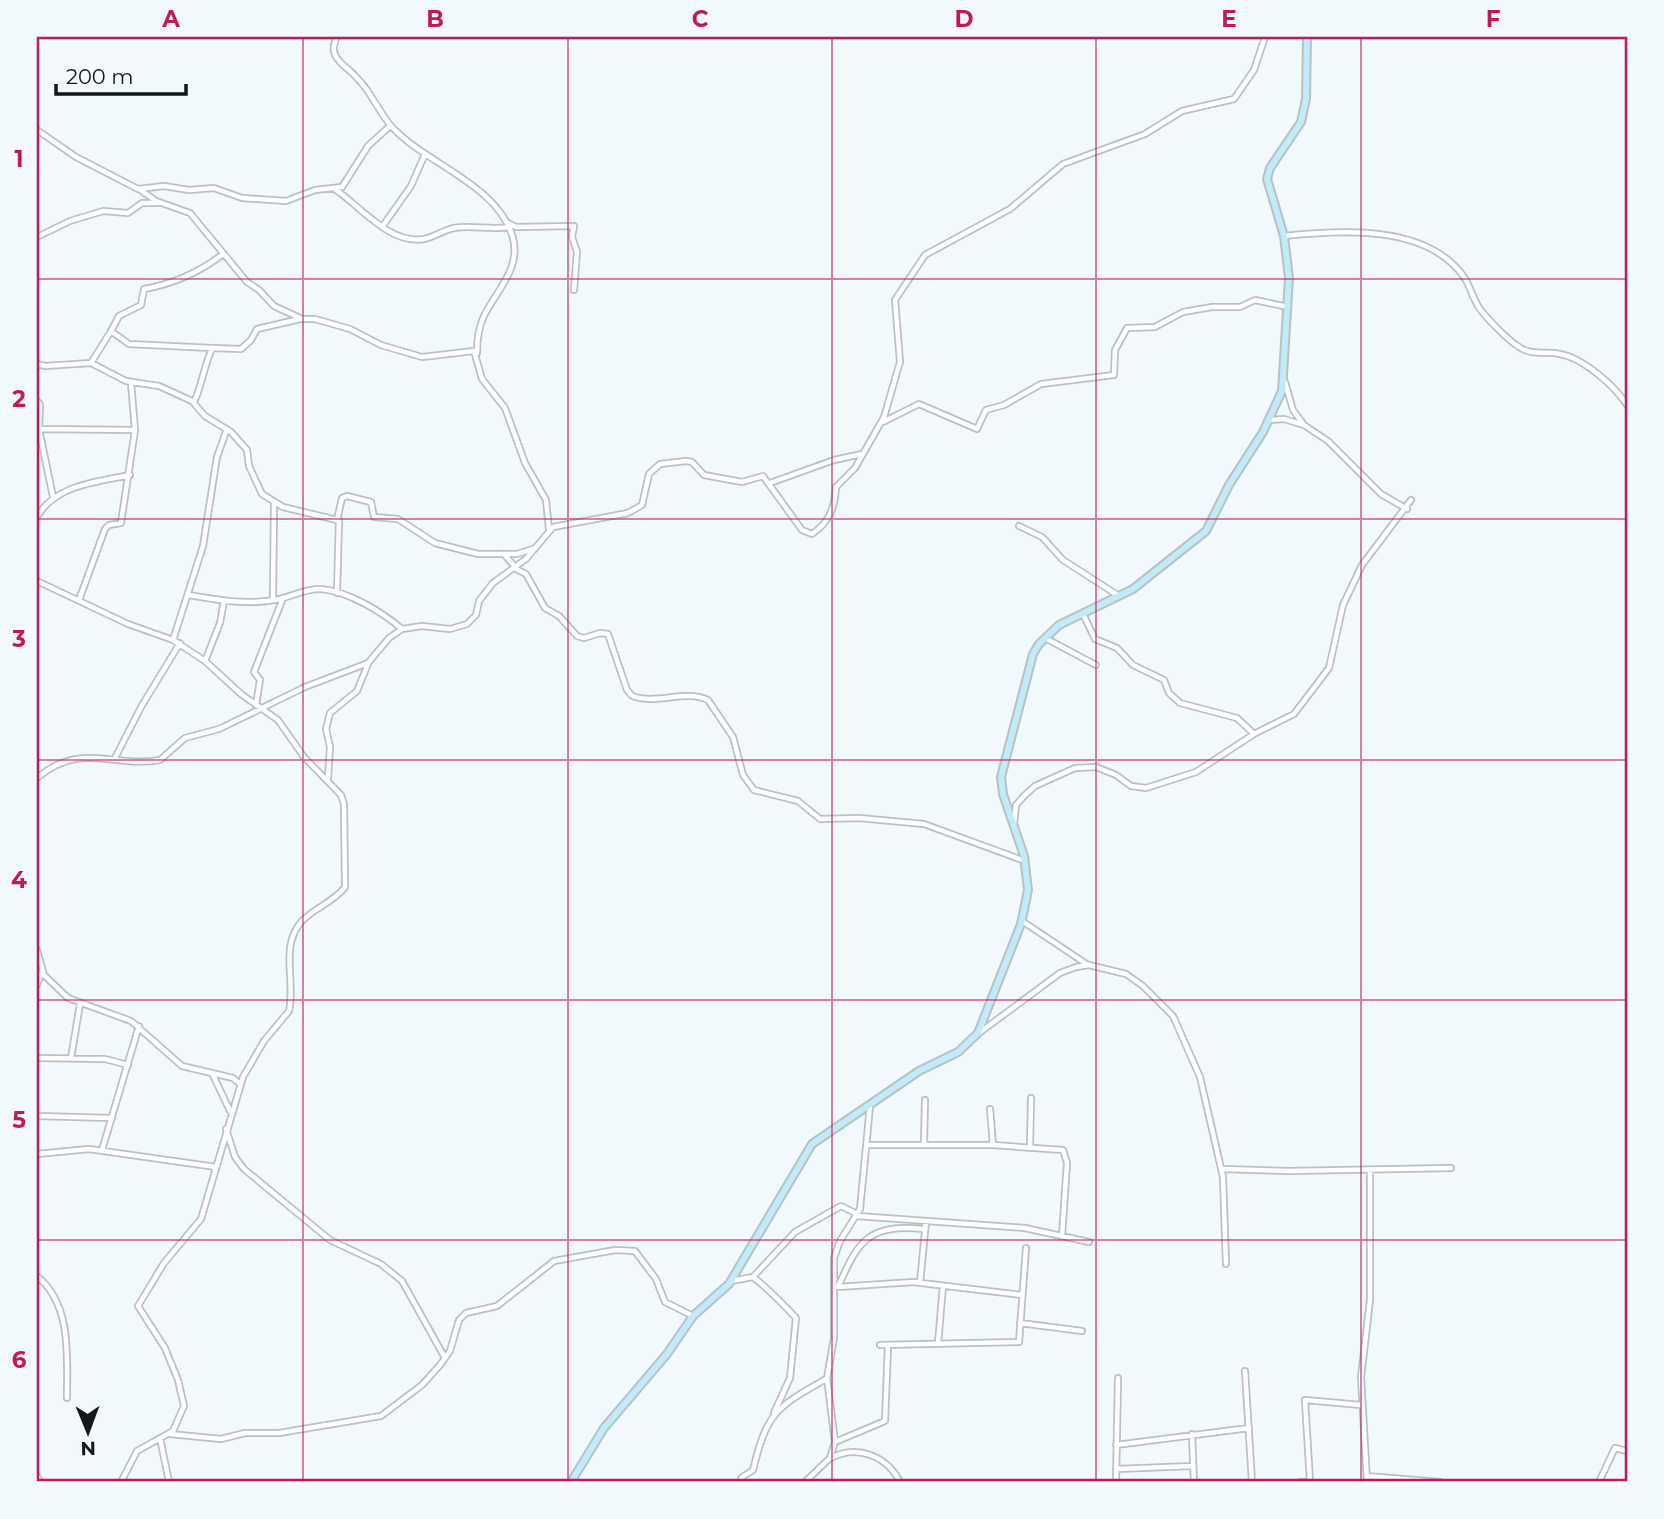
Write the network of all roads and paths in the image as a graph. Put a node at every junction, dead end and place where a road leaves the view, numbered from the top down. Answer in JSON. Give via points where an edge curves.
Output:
{"nodes":[{"id":1,"x":337,"y":37,"type":"edge"},
{"id":2,"x":1265,"y":37,"type":"edge"},
{"id":3,"x":1307,"y":37,"type":"edge"},
{"id":4,"x":390,"y":126,"type":"junction"},
{"id":5,"x":37,"y":130,"type":"edge"},
{"id":6,"x":425,"y":154,"type":"junction"},
{"id":7,"x":138,"y":189,"type":"junction"},
{"id":8,"x":335,"y":190,"type":"junction"},
{"id":9,"x":164,"y":204,"type":"junction"},
{"id":10,"x":508,"y":225,"type":"junction"},
{"id":11,"x":382,"y":227,"type":"junction"},
{"id":12,"x":1284,"y":236,"type":"junction"},
{"id":13,"x":37,"y":237,"type":"edge"},
{"id":14,"x":223,"y":254,"type":"junction"},
{"id":15,"x":574,"y":290,"type":"dead end"},
{"id":16,"x":1289,"y":307,"type":"junction"},
{"id":17,"x":300,"y":319,"type":"junction"},
{"id":18,"x":111,"y":331,"type":"junction"},
{"id":19,"x":213,"y":348,"type":"junction"},
{"id":20,"x":477,"y":354,"type":"junction"},
{"id":21,"x":91,"y":363,"type":"junction"},
{"id":22,"x":37,"y":364,"type":"edge"},
{"id":23,"x":37,"y":373,"type":"edge"},
{"id":24,"x":1285,"y":382,"type":"junction"},
{"id":25,"x":131,"y":383,"type":"junction"},
{"id":26,"x":37,"y":401,"type":"edge"},
{"id":27,"x":194,"y":402,"type":"junction"},
{"id":28,"x":1627,"y":405,"type":"edge"},
{"id":29,"x":1269,"y":420,"type":"junction"},
{"id":30,"x":882,"y":423,"type":"junction"},
{"id":31,"x":1304,"y":425,"type":"junction"},
{"id":32,"x":39,"y":429,"type":"junction"},
{"id":33,"x":227,"y":429,"type":"junction"},
{"id":34,"x":135,"y":430,"type":"junction"},
{"id":35,"x":863,"y":454,"type":"junction"},
{"id":36,"x":130,"y":475,"type":"junction"},
{"id":37,"x":770,"y":483,"type":"junction"},
{"id":38,"x":53,"y":497,"type":"junction"},
{"id":39,"x":1411,"y":500,"type":"dead end"},
{"id":40,"x":274,"y":503,"type":"junction"},
{"id":41,"x":1407,"y":509,"type":"junction"},
{"id":42,"x":37,"y":517,"type":"edge"},
{"id":43,"x":550,"y":518,"type":"junction"},
{"id":44,"x":339,"y":520,"type":"junction"},
{"id":45,"x":556,"y":525,"type":"junction"},
{"id":46,"x":1018,"y":526,"type":"dead end"},
{"id":47,"x":549,"y":530,"type":"junction"},
{"id":48,"x":534,"y":549,"type":"junction"},
{"id":49,"x":504,"y":553,"type":"junction"},
{"id":50,"x":514,"y":567,"type":"junction"},
{"id":51,"x":37,"y":580,"type":"edge"},
{"id":52,"x":337,"y":593,"type":"junction"},
{"id":53,"x":189,"y":596,"type":"junction"},
{"id":54,"x":1119,"y":597,"type":"junction"},
{"id":55,"x":283,"y":598,"type":"junction"},
{"id":56,"x":79,"y":600,"type":"junction"},
{"id":57,"x":273,"y":600,"type":"junction"},
{"id":58,"x":224,"y":601,"type":"junction"},
{"id":59,"x":1082,"y":613,"type":"junction"},
{"id":60,"x":402,"y":629,"type":"junction"},
{"id":61,"x":1045,"y":638,"type":"junction"},
{"id":62,"x":173,"y":640,"type":"junction"},
{"id":63,"x":180,"y":643,"type":"junction"},
{"id":64,"x":205,"y":661,"type":"junction"},
{"id":65,"x":368,"y":663,"type":"junction"},
{"id":66,"x":1096,"y":665,"type":"dead end"},
{"id":67,"x":256,"y":705,"type":"junction"},
{"id":68,"x":264,"y":710,"type":"junction"},
{"id":69,"x":1254,"y":734,"type":"junction"},
{"id":70,"x":115,"y":758,"type":"junction"},
{"id":71,"x":328,"y":778,"type":"junction"},
{"id":72,"x":37,"y":779,"type":"edge"},
{"id":73,"x":1013,"y":824,"type":"junction"},
{"id":74,"x":1025,"y":861,"type":"junction"},
{"id":75,"x":1022,"y":921,"type":"junction"},
{"id":76,"x":37,"y":950,"type":"edge"},
{"id":77,"x":1089,"y":965,"type":"junction"},
{"id":78,"x":42,"y":971,"type":"junction"},
{"id":79,"x":37,"y":985,"type":"edge"},
{"id":80,"x":80,"y":1004,"type":"junction"},
{"id":81,"x":139,"y":1026,"type":"junction"},
{"id":82,"x":978,"y":1033,"type":"junction"},
{"id":83,"x":37,"y":1058,"type":"edge"},
{"id":84,"x":71,"y":1059,"type":"junction"},
{"id":85,"x":128,"y":1065,"type":"junction"},
{"id":86,"x":212,"y":1075,"type":"junction"},
{"id":87,"x":243,"y":1077,"type":"junction"},
{"id":88,"x":236,"y":1079,"type":"junction"},
{"id":89,"x":241,"y":1084,"type":"junction"},
{"id":90,"x":1031,"y":1098,"type":"dead end"},
{"id":91,"x":925,"y":1100,"type":"dead end"},
{"id":92,"x":870,"y":1106,"type":"junction"},
{"id":93,"x":990,"y":1109,"type":"dead end"},
{"id":94,"x":231,"y":1113,"type":"junction"},
{"id":95,"x":37,"y":1116,"type":"edge"},
{"id":96,"x":111,"y":1118,"type":"junction"},
{"id":97,"x":226,"y":1128,"type":"junction"},
{"id":98,"x":924,"y":1144,"type":"junction"},
{"id":99,"x":868,"y":1145,"type":"junction"},
{"id":100,"x":993,"y":1145,"type":"junction"},
{"id":101,"x":1030,"y":1147,"type":"junction"},
{"id":102,"x":102,"y":1150,"type":"junction"},
{"id":103,"x":37,"y":1154,"type":"edge"},
{"id":104,"x":216,"y":1167,"type":"junction"},
{"id":105,"x":1451,"y":1168,"type":"dead end"},
{"id":106,"x":1222,"y":1169,"type":"junction"},
{"id":107,"x":1370,"y":1171,"type":"junction"},
{"id":108,"x":857,"y":1215,"type":"junction"},
{"id":109,"x":926,"y":1221,"type":"junction"},
{"id":110,"x":924,"y":1229,"type":"junction"},
{"id":111,"x":1062,"y":1236,"type":"junction"},
{"id":112,"x":1089,"y":1242,"type":"dead end"},
{"id":113,"x":1026,"y":1248,"type":"dead end"},
{"id":114,"x":1226,"y":1264,"type":"dead end"},
{"id":115,"x":37,"y":1276,"type":"edge"},
{"id":116,"x":753,"y":1277,"type":"junction"},
{"id":117,"x":731,"y":1281,"type":"junction"},
{"id":118,"x":920,"y":1283,"type":"junction"},
{"id":119,"x":943,"y":1286,"type":"junction"},
{"id":120,"x":1022,"y":1295,"type":"junction"},
{"id":121,"x":693,"y":1316,"type":"junction"},
{"id":122,"x":1020,"y":1323,"type":"junction"},
{"id":123,"x":1082,"y":1331,"type":"dead end"},
{"id":124,"x":938,"y":1343,"type":"junction"},
{"id":125,"x":880,"y":1345,"type":"dead end"},
{"id":126,"x":887,"y":1345,"type":"junction"},
{"id":127,"x":445,"y":1358,"type":"junction"},
{"id":128,"x":1245,"y":1371,"type":"dead end"},
{"id":129,"x":827,"y":1378,"type":"junction"},
{"id":130,"x":1118,"y":1378,"type":"dead end"},
{"id":131,"x":67,"y":1398,"type":"dead end"},
{"id":132,"x":1360,"y":1405,"type":"junction"},
{"id":133,"x":774,"y":1413,"type":"junction"},
{"id":134,"x":176,"y":1426,"type":"junction"},
{"id":135,"x":1249,"y":1428,"type":"junction"},
{"id":136,"x":170,"y":1434,"type":"junction"},
{"id":137,"x":181,"y":1434,"type":"junction"},
{"id":138,"x":1192,"y":1434,"type":"junction"},
{"id":139,"x":160,"y":1438,"type":"junction"},
{"id":140,"x":835,"y":1442,"type":"junction"},
{"id":141,"x":1115,"y":1445,"type":"junction"},
{"id":142,"x":1627,"y":1451,"type":"edge"},
{"id":143,"x":830,"y":1458,"type":"junction"},
{"id":144,"x":1193,"y":1466,"type":"junction"},
{"id":145,"x":1116,"y":1469,"type":"junction"},
{"id":146,"x":37,"y":1476,"type":"edge"},
{"id":147,"x":1367,"y":1479,"type":"edge"},
{"id":148,"x":40,"y":1482,"type":"edge"},
{"id":149,"x":121,"y":1482,"type":"edge"},
{"id":150,"x":169,"y":1482,"type":"edge"},
{"id":151,"x":570,"y":1482,"type":"edge"},
{"id":152,"x":741,"y":1482,"type":"edge"},
{"id":153,"x":805,"y":1482,"type":"edge"},
{"id":154,"x":900,"y":1482,"type":"edge"},
{"id":155,"x":1116,"y":1482,"type":"edge"},
{"id":156,"x":1194,"y":1482,"type":"edge"},
{"id":157,"x":1251,"y":1482,"type":"edge"},
{"id":158,"x":1300,"y":1482,"type":"edge"},
{"id":159,"x":1310,"y":1482,"type":"edge"},
{"id":160,"x":1440,"y":1482,"type":"edge"},
{"id":161,"x":1599,"y":1482,"type":"edge"}],
"edges":[{"from":1,"to":4,"type":"street","via":[[334,56],[360,80]]},
{"from":2,"to":30,"type":"street","via":[[1254,70],[1234,99],[1182,111],[1145,134],[1063,164],[1010,209],[925,256],[895,300],[900,362]]},
{"from":3,"to":12,"type":"street","via":[[1301,122],[1267,179]]},
{"from":4,"to":6,"type":"street"},
{"from":4,"to":8,"type":"street","via":[[368,146],[345,185]]},
{"from":5,"to":7,"type":"street","via":[[76,157]]},
{"from":6,"to":10,"type":"street","via":[[478,192]]},
{"from":6,"to":11,"type":"street","via":[[411,186]]},
{"from":7,"to":8,"type":"street","via":[[214,188],[242,198],[286,201],[315,190]]},
{"from":7,"to":9,"type":"street"},
{"from":8,"to":11,"type":"street"},
{"from":9,"to":13,"type":"street","via":[[142,203],[128,213],[103,211]]},
{"from":9,"to":14,"type":"street","via":[[190,214]]},
{"from":10,"to":11,"type":"street","via":[[455,228],[416,239]]},
{"from":10,"to":15,"type":"street","via":[[574,226]]},
{"from":10,"to":20,"type":"street","via":[[515,248],[513,261],[484,316]]},
{"from":12,"to":16,"type":"street"},
{"from":12,"to":28,"type":"street","via":[[1378,235],[1438,253],[1457,268],[1479,308],[1517,346],[1570,356]]},
{"from":14,"to":17,"type":"street","via":[[271,304]]},
{"from":14,"to":18,"type":"street","via":[[204,269],[144,289],[141,305],[119,316]]},
{"from":16,"to":24,"type":"street","via":[[1282,354]]},
{"from":16,"to":30,"type":"street","via":[[1255,300],[1234,308],[1183,312],[1156,327],[1127,328],[1118,342],[1114,374],[1041,384],[986,410],[976,429],[919,404]]},
{"from":17,"to":19,"type":"street","via":[[257,328],[249,343],[237,350]]},
{"from":17,"to":20,"type":"street","via":[[350,329],[381,345],[422,357],[468,350]]},
{"from":18,"to":19,"type":"street","via":[[129,344]]},
{"from":18,"to":21,"type":"street"},
{"from":19,"to":27,"type":"street"},
{"from":20,"to":43,"type":"street","via":[[482,379],[507,413]]},
{"from":21,"to":22,"type":"street"},
{"from":21,"to":25,"type":"street"},
{"from":22,"to":23,"type":"street"},
{"from":24,"to":29,"type":"street"},
{"from":24,"to":31,"type":"street","via":[[1293,410]]},
{"from":25,"to":27,"type":"street","via":[[164,388]]},
{"from":25,"to":34,"type":"street"},
{"from":26,"to":32,"type":"street"},
{"from":27,"to":33,"type":"street","via":[[205,416]]},
{"from":29,"to":31,"type":"street"},
{"from":29,"to":54,"type":"street","via":[[1206,531]]},
{"from":30,"to":35,"type":"street"},
{"from":31,"to":41,"type":"street","via":[[1328,440],[1381,494]]},
{"from":32,"to":34,"type":"street"},
{"from":32,"to":38,"type":"street"},
{"from":33,"to":40,"type":"street","via":[[247,450],[259,491]]},
{"from":33,"to":53,"type":"street","via":[[218,452],[203,546]]},
{"from":34,"to":36,"type":"street"},
{"from":35,"to":37,"type":"street"},
{"from":35,"to":37,"type":"street","via":[[836,486],[835,504],[825,523],[810,534],[802,530]]},
{"from":36,"to":38,"type":"street"},
{"from":36,"to":56,"type":"street","via":[[121,523],[105,529]]},
{"from":37,"to":45,"type":"street","via":[[763,476],[742,482],[709,477],[692,462],[672,461],[649,474],[644,500],[633,511]]},
{"from":38,"to":42,"type":"street"},
{"from":39,"to":41,"type":"street"},
{"from":40,"to":44,"type":"street"},
{"from":40,"to":57,"type":"street"},
{"from":41,"to":69,"type":"street","via":[[1357,575],[1343,605],[1329,668],[1294,714]]},
{"from":43,"to":45,"type":"street"},
{"from":43,"to":47,"type":"street"},
{"from":44,"to":49,"type":"street","via":[[342,498],[347,496],[371,502],[374,516],[401,520],[435,543],[478,554]]},
{"from":44,"to":52,"type":"street"},
{"from":45,"to":47,"type":"street"},
{"from":46,"to":54,"type":"street","via":[[1042,537],[1063,560]]},
{"from":47,"to":48,"type":"street"},
{"from":48,"to":49,"type":"street"},
{"from":48,"to":50,"type":"street"},
{"from":49,"to":50,"type":"street"},
{"from":50,"to":60,"type":"street","via":[[488,588],[467,624],[450,629]]},
{"from":50,"to":74,"type":"street","via":[[526,574],[545,608],[577,636],[608,634],[632,696],[708,699],[733,737],[743,775],[754,790],[798,801],[816,818],[924,824]]},
{"from":51,"to":56,"type":"street"},
{"from":52,"to":55,"type":"street","via":[[312,589]]},
{"from":52,"to":60,"type":"street","via":[[384,615]]},
{"from":53,"to":58,"type":"street"},
{"from":53,"to":62,"type":"street"},
{"from":54,"to":59,"type":"street"},
{"from":55,"to":57,"type":"street"},
{"from":55,"to":67,"type":"street","via":[[254,672],[260,680]]},
{"from":56,"to":62,"type":"street"},
{"from":57,"to":58,"type":"street"},
{"from":58,"to":64,"type":"street"},
{"from":59,"to":61,"type":"street"},
{"from":59,"to":69,"type":"street","via":[[1095,639],[1117,648],[1133,665],[1164,680],[1175,700],[1237,718]]},
{"from":60,"to":65,"type":"street"},
{"from":61,"to":66,"type":"street"},
{"from":61,"to":73,"type":"street","via":[[1032,659],[1002,768],[1003,794]]},
{"from":62,"to":63,"type":"street"},
{"from":63,"to":64,"type":"street"},
{"from":63,"to":70,"type":"street"},
{"from":64,"to":67,"type":"street"},
{"from":65,"to":68,"type":"street","via":[[305,687]]},
{"from":65,"to":71,"type":"street","via":[[357,691],[330,713],[326,729]]},
{"from":67,"to":68,"type":"street"},
{"from":68,"to":70,"type":"street","via":[[186,738],[160,760]]},
{"from":68,"to":71,"type":"street","via":[[278,720],[308,762]]},
{"from":69,"to":73,"type":"street","via":[[1196,772],[1146,788],[1131,786],[1096,767],[1075,768],[1024,796],[1016,805]]},
{"from":70,"to":72,"type":"street","via":[[61,761]]},
{"from":71,"to":87,"type":"street","via":[[344,804],[346,883],[335,899],[296,929],[288,971],[289,1011]]},
{"from":73,"to":74,"type":"street"},
{"from":74,"to":75,"type":"street","via":[[1028,890]]},
{"from":75,"to":77,"type":"street"},
{"from":75,"to":82,"type":"street"},
{"from":76,"to":78,"type":"street"},
{"from":77,"to":82,"type":"street","via":[[1060,973]]},
{"from":77,"to":106,"type":"street","via":[[1133,978],[1173,1016],[1200,1077]]},
{"from":78,"to":79,"type":"street"},
{"from":78,"to":80,"type":"street"},
{"from":80,"to":81,"type":"street"},
{"from":80,"to":84,"type":"street"},
{"from":81,"to":85,"type":"street"},
{"from":81,"to":86,"type":"street","via":[[174,1062]]},
{"from":82,"to":92,"type":"street","via":[[958,1052],[919,1071]]},
{"from":83,"to":84,"type":"street"},
{"from":84,"to":85,"type":"street","via":[[105,1059]]},
{"from":85,"to":96,"type":"street"},
{"from":86,"to":88,"type":"street"},
{"from":86,"to":94,"type":"street"},
{"from":87,"to":88,"type":"street"},
{"from":87,"to":89,"type":"street"},
{"from":88,"to":89,"type":"street"},
{"from":89,"to":94,"type":"street"},
{"from":90,"to":101,"type":"street"},
{"from":91,"to":98,"type":"street"},
{"from":92,"to":99,"type":"street"},
{"from":92,"to":117,"type":"street","via":[[812,1144]]},
{"from":93,"to":100,"type":"street"},
{"from":94,"to":97,"type":"street"},
{"from":95,"to":96,"type":"street"},
{"from":96,"to":102,"type":"street"},
{"from":97,"to":104,"type":"street"},
{"from":97,"to":127,"type":"street","via":[[244,1169],[330,1240],[381,1264],[402,1281]]},
{"from":98,"to":99,"type":"street"},
{"from":98,"to":100,"type":"street"},
{"from":99,"to":108,"type":"street"},
{"from":100,"to":101,"type":"street"},
{"from":101,"to":111,"type":"street","via":[[1054,1147],[1065,1153]]},
{"from":102,"to":103,"type":"street"},
{"from":102,"to":104,"type":"street"},
{"from":104,"to":134,"type":"street","via":[[201,1219],[164,1263],[138,1306],[165,1348],[183,1394],[183,1411]]},
{"from":105,"to":107,"type":"street"},
{"from":106,"to":107,"type":"street"},
{"from":106,"to":114,"type":"street"},
{"from":107,"to":132,"type":"street","via":[[1370,1300]]},
{"from":108,"to":109,"type":"street"},
{"from":108,"to":116,"type":"street","via":[[841,1206],[804,1226]]},
{"from":108,"to":129,"type":"street","via":[[834,1258],[834,1350]]},
{"from":109,"to":110,"type":"street"},
{"from":109,"to":111,"type":"street","via":[[1025,1228]]},
{"from":110,"to":118,"type":"street"},
{"from":110,"to":118,"type":"street","via":[[888,1228],[864,1239],[838,1287]]},
{"from":111,"to":112,"type":"street"},
{"from":113,"to":120,"type":"street"},
{"from":115,"to":131,"type":"street","via":[[54,1292],[68,1339]]},
{"from":116,"to":117,"type":"street"},
{"from":116,"to":133,"type":"street","via":[[778,1296],[797,1323],[790,1378]]},
{"from":117,"to":121,"type":"street"},
{"from":118,"to":119,"type":"street"},
{"from":119,"to":120,"type":"street"},
{"from":119,"to":124,"type":"street"},
{"from":120,"to":122,"type":"street"},
{"from":121,"to":127,"type":"street","via":[[665,1302],[656,1279],[635,1251],[564,1258],[547,1265],[497,1306],[466,1314]]},
{"from":121,"to":151,"type":"street","via":[[604,1428]]},
{"from":122,"to":123,"type":"street"},
{"from":122,"to":124,"type":"street","via":[[1017,1343]]},
{"from":124,"to":126,"type":"street"},
{"from":125,"to":126,"type":"street"},
{"from":126,"to":140,"type":"street","via":[[885,1421]]},
{"from":127,"to":137,"type":"street","via":[[422,1385],[381,1416],[221,1439]]},
{"from":128,"to":135,"type":"street"},
{"from":129,"to":133,"type":"street"},
{"from":129,"to":140,"type":"street"},
{"from":130,"to":141,"type":"street"},
{"from":132,"to":147,"type":"street"},
{"from":132,"to":159,"type":"street","via":[[1305,1400]]},
{"from":133,"to":152,"type":"street","via":[[766,1424],[753,1471]]},
{"from":134,"to":136,"type":"street"},
{"from":134,"to":137,"type":"street"},
{"from":135,"to":138,"type":"street"},
{"from":135,"to":157,"type":"street"},
{"from":136,"to":137,"type":"street"},
{"from":136,"to":139,"type":"street"},
{"from":138,"to":141,"type":"street"},
{"from":138,"to":144,"type":"street"},
{"from":139,"to":149,"type":"street","via":[[137,1451]]},
{"from":139,"to":150,"type":"street"},
{"from":140,"to":143,"type":"street"},
{"from":141,"to":145,"type":"street"},
{"from":142,"to":161,"type":"street","via":[[1615,1448]]},
{"from":143,"to":153,"type":"street"},
{"from":143,"to":154,"type":"street","via":[[851,1450],[868,1454],[888,1465]]},
{"from":144,"to":145,"type":"street"},
{"from":144,"to":156,"type":"street"},
{"from":145,"to":155,"type":"street"},
{"from":146,"to":148,"type":"street"},
{"from":147,"to":160,"type":"street"},
{"from":158,"to":159,"type":"street"}]}
